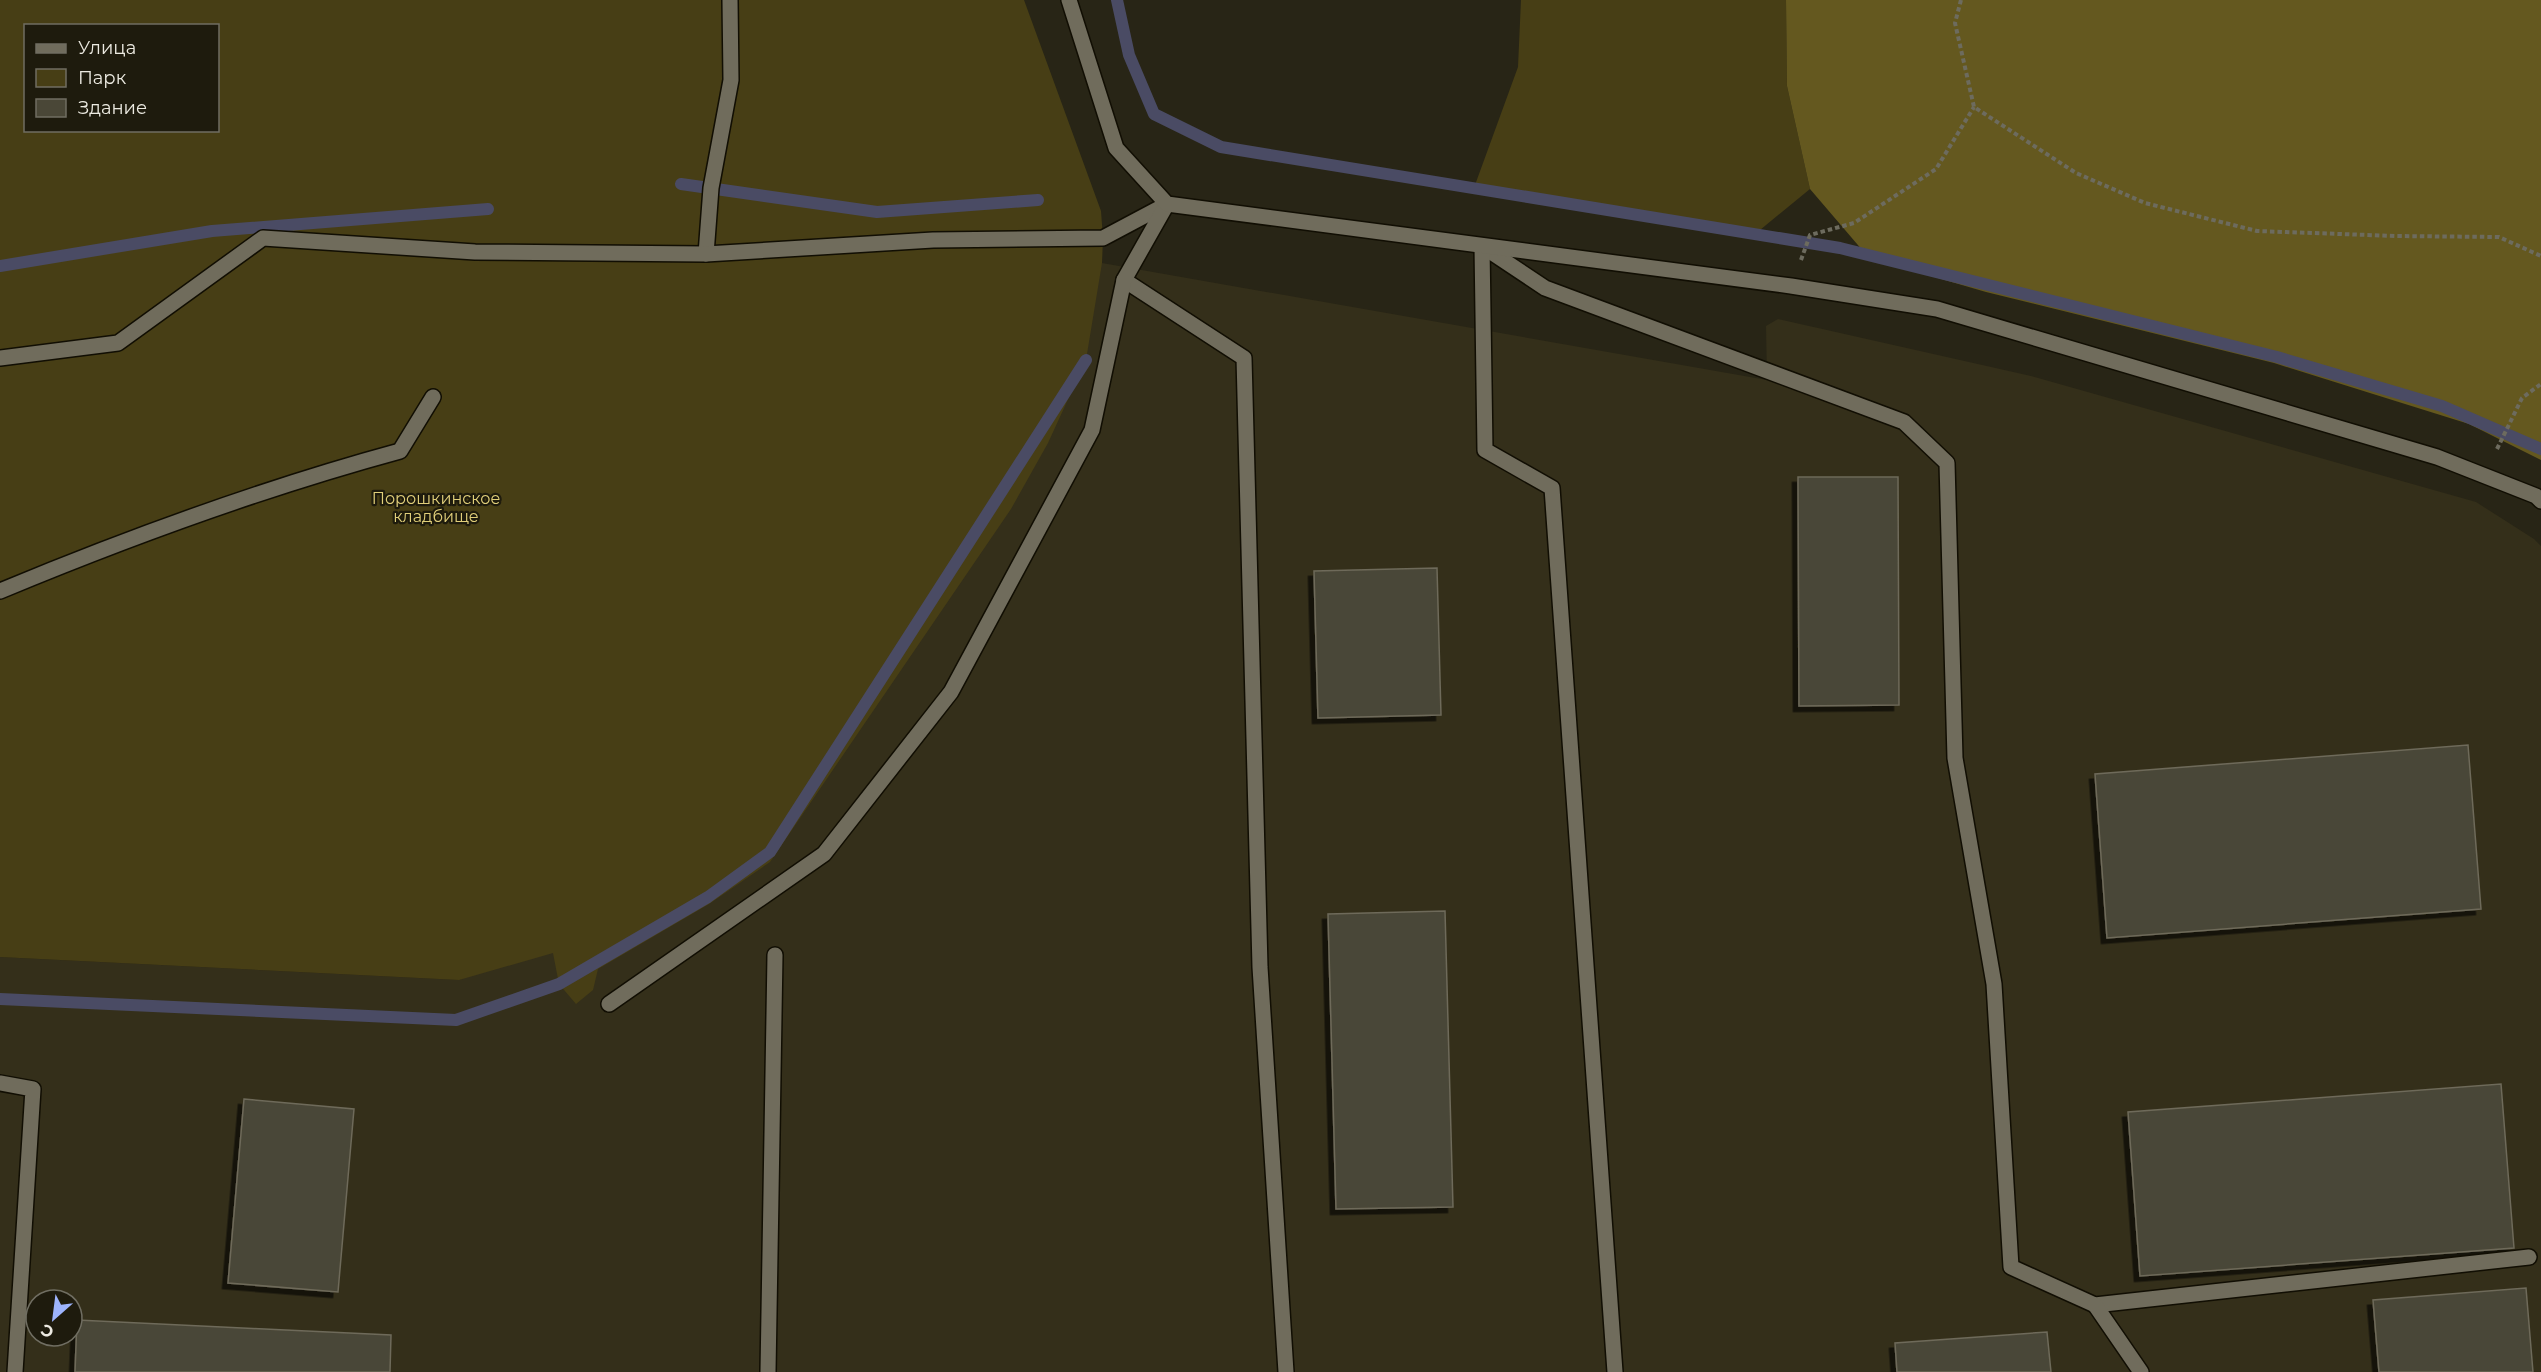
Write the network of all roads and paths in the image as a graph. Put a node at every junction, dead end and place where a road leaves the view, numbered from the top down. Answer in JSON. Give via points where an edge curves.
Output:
{"nodes":[{"id":1,"x":730,"y":0,"type":"edge"},
{"id":2,"x":1069,"y":0,"type":"edge"},
{"id":3,"x":1961,"y":0,"type":"edge"},
{"id":4,"x":1974,"y":107,"type":"junction"},
{"id":5,"x":1167,"y":204,"type":"junction"},
{"id":6,"x":1482,"y":246,"type":"junction"},
{"id":7,"x":706,"y":254,"type":"junction"},
{"id":8,"x":2541,"y":256,"type":"edge"},
{"id":9,"x":1124,"y":280,"type":"junction"},
{"id":10,"x":1791,"y":286,"type":"junction"},
{"id":11,"x":0,"y":358,"type":"edge"},
{"id":12,"x":2541,"y":384,"type":"edge"},
{"id":13,"x":433,"y":397,"type":"dead end"},
{"id":14,"x":2484,"y":476,"type":"junction"},
{"id":15,"x":2541,"y":501,"type":"edge"},
{"id":16,"x":0,"y":591,"type":"edge"},
{"id":17,"x":775,"y":955,"type":"dead end"},
{"id":18,"x":609,"y":1004,"type":"dead end"},
{"id":19,"x":0,"y":1083,"type":"edge"},
{"id":20,"x":2529,"y":1257,"type":"dead end"},
{"id":21,"x":2094,"y":1305,"type":"junction"},
{"id":22,"x":15,"y":1372,"type":"edge"},
{"id":23,"x":768,"y":1372,"type":"edge"},
{"id":24,"x":1286,"y":1372,"type":"edge"},
{"id":25,"x":1615,"y":1372,"type":"edge"},
{"id":26,"x":2141,"y":1372,"type":"edge"}],
"edges":[{"from":1,"to":7,"type":"street","via":[[731,80],[711,188]]},
{"from":2,"to":5,"type":"street","via":[[1116,148]]},
{"from":3,"to":4,"type":"path","via":[[1955,23]]},
{"from":4,"to":8,"type":"path","via":[[2076,173],[2145,203],[2257,231],[2499,237]]},
{"from":4,"to":10,"type":"path","via":[[1936,169],[1854,223],[1810,235]]},
{"from":5,"to":6,"type":"street"},
{"from":5,"to":7,"type":"street","via":[[1103,238],[933,240]]},
{"from":5,"to":9,"type":"street"},
{"from":6,"to":10,"type":"street"},
{"from":6,"to":21,"type":"street","via":[[1545,288],[1904,422],[1947,462],[1955,758],[1994,984],[2011,1267]]},
{"from":6,"to":25,"type":"street","via":[[1485,450],[1552,488]]},
{"from":7,"to":11,"type":"street","via":[[475,252],[262,238],[118,343]]},
{"from":9,"to":18,"type":"street","via":[[1092,430],[951,692],[824,854]]},
{"from":9,"to":24,"type":"street","via":[[1244,358],[1260,967]]},
{"from":10,"to":14,"type":"street","via":[[1937,309],[2437,457]]},
{"from":12,"to":14,"type":"path","via":[[2522,398]]},
{"from":13,"to":16,"type":"street","via":[[400,452],[345,466],[111,545]]},
{"from":14,"to":15,"type":"street"},
{"from":17,"to":23,"type":"street"},
{"from":19,"to":22,"type":"street","via":[[33,1089]]},
{"from":20,"to":21,"type":"street"},
{"from":21,"to":26,"type":"street"}]}
